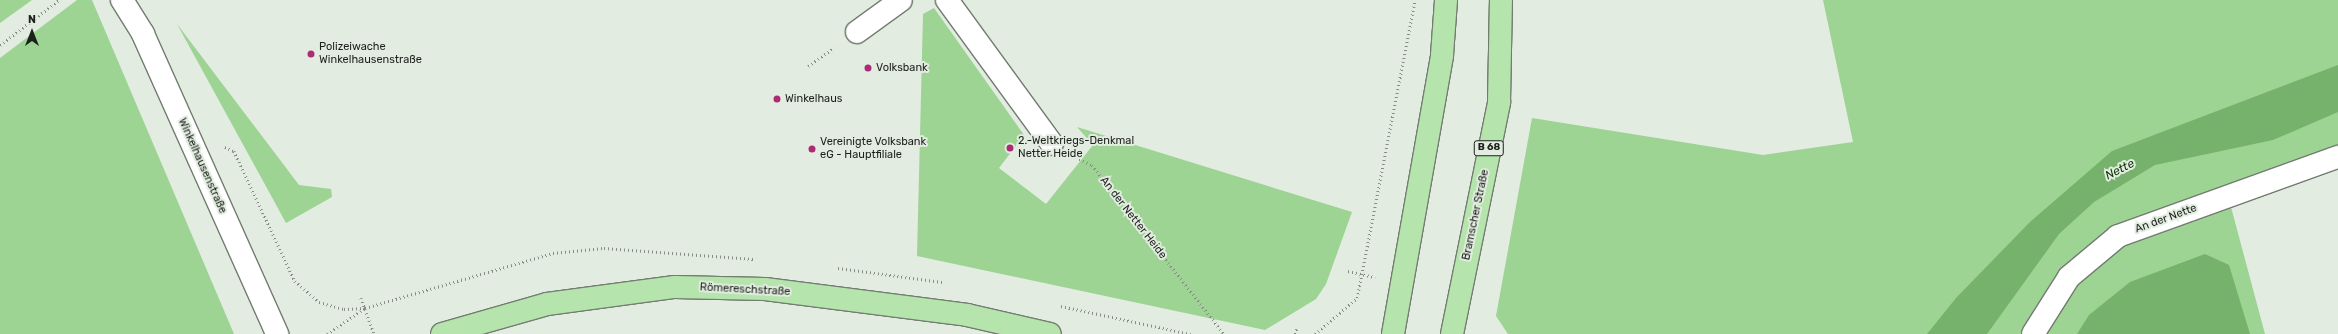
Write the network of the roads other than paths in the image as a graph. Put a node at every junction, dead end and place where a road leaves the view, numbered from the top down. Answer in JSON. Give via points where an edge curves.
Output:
{"nodes":[{"id":1,"x":122,"y":0,"type":"edge"},
{"id":2,"x":901,"y":0,"type":"edge"},
{"id":3,"x":947,"y":0,"type":"edge"},
{"id":4,"x":1446,"y":0,"type":"edge"},
{"id":5,"x":1501,"y":0,"type":"edge"},
{"id":6,"x":857,"y":32,"type":"dead end"},
{"id":7,"x":1052,"y":144,"type":"road end"},
{"id":8,"x":2338,"y":157,"type":"edge"},
{"id":9,"x":277,"y":334,"type":"edge"},
{"id":10,"x":442,"y":334,"type":"edge"},
{"id":11,"x":1050,"y":334,"type":"edge"},
{"id":12,"x":1393,"y":334,"type":"edge"},
{"id":13,"x":1452,"y":334,"type":"edge"},
{"id":14,"x":2033,"y":334,"type":"edge"}],
"edges":[{"from":1,"to":9,"type":"street","name":"Winkelhausenstraße","via":[[143,34]]},
{"from":2,"to":6,"type":"street"},
{"from":3,"to":7,"type":"street"},
{"from":4,"to":12,"type":"main road","via":[[1442,55]]},
{"from":5,"to":13,"type":"main road","name":"Bramscher Straße","number":"B 68","via":[[1499,102]]},
{"from":8,"to":14,"type":"street","name":"An der Nette","via":[[2118,236],[2069,277]]},
{"from":10,"to":11,"type":"main road","name":"Römereschstraße","via":[[547,304],[675,286],[803,294],[966,315]]}]}
